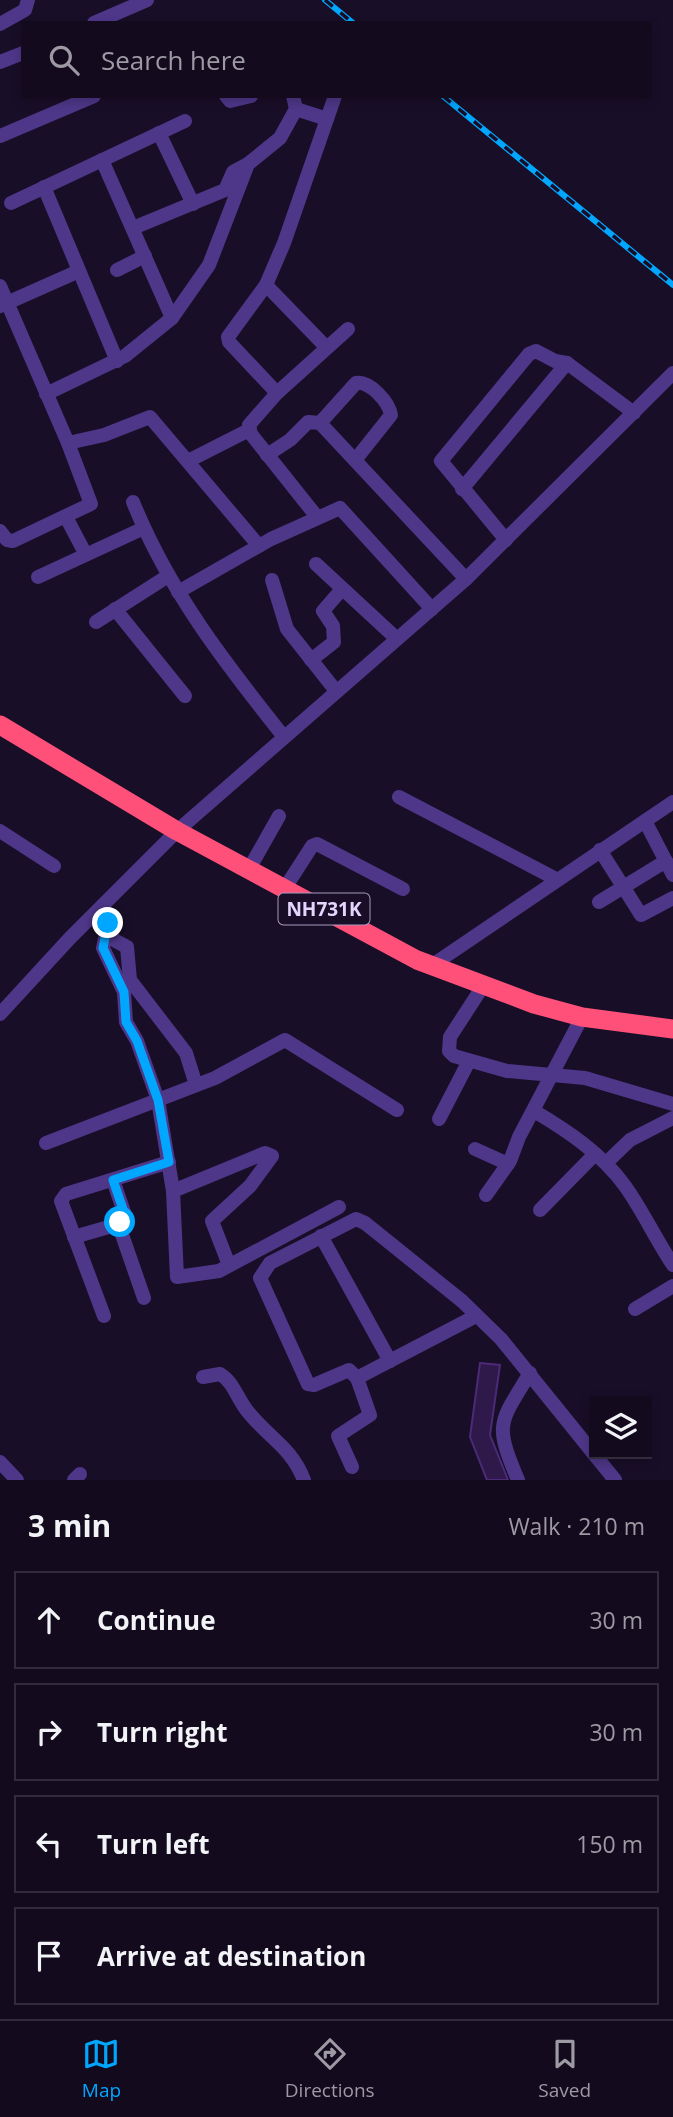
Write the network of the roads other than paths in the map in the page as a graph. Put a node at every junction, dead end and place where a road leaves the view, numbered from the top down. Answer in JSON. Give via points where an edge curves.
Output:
{"nodes":[{"id":1,"x":28,"y":0,"type":"edge"},
{"id":2,"x":146,"y":0,"type":"edge"},
{"id":3,"x":125,"y":17,"type":"edge"},
{"id":4,"x":104,"y":21,"type":"edge"},
{"id":5,"x":0,"y":24,"type":"edge"},
{"id":6,"x":21,"y":54,"type":"edge"},
{"id":7,"x":0,"y":62,"type":"edge"},
{"id":8,"x":89,"y":98,"type":"edge"},
{"id":9,"x":228,"y":98,"type":"edge"},
{"id":10,"x":246,"y":98,"type":"edge"},
{"id":11,"x":334,"y":98,"type":"edge"},
{"id":12,"x":294,"y":102,"type":"edge"},
{"id":13,"x":327,"y":119,"type":"junction"},
{"id":14,"x":185,"y":121,"type":"dead end"},
{"id":15,"x":159,"y":133,"type":"junction"},
{"id":16,"x":0,"y":136,"type":"edge"},
{"id":17,"x":102,"y":160,"type":"junction"},
{"id":18,"x":248,"y":164,"type":"junction"},
{"id":19,"x":44,"y":187,"type":"junction"},
{"id":20,"x":11,"y":203,"type":"dead end"},
{"id":21,"x":193,"y":204,"type":"junction"},
{"id":22,"x":133,"y":228,"type":"junction"},
{"id":23,"x":145,"y":256,"type":"junction"},
{"id":24,"x":117,"y":270,"type":"dead end"},
{"id":25,"x":79,"y":271,"type":"junction"},
{"id":26,"x":266,"y":285,"type":"junction"},
{"id":27,"x":0,"y":286,"type":"edge"},
{"id":28,"x":3,"y":304,"type":"edge"},
{"id":29,"x":172,"y":318,"type":"junction"},
{"id":30,"x":348,"y":328,"type":"dead end"},
{"id":31,"x":326,"y":347,"type":"junction"},
{"id":32,"x":117,"y":361,"type":"junction"},
{"id":33,"x":567,"y":363,"type":"junction"},
{"id":34,"x":672,"y":377,"type":"edge"},
{"id":35,"x":277,"y":393,"type":"junction"},
{"id":36,"x":46,"y":394,"type":"junction"},
{"id":37,"x":634,"y":413,"type":"junction"},
{"id":38,"x":320,"y":423,"type":"junction"},
{"id":39,"x":249,"y":429,"type":"junction"},
{"id":40,"x":68,"y":443,"type":"junction"},
{"id":41,"x":267,"y":455,"type":"junction"},
{"id":42,"x":356,"y":459,"type":"junction"},
{"id":43,"x":188,"y":461,"type":"junction"},
{"id":44,"x":462,"y":489,"type":"junction"},
{"id":45,"x":133,"y":502,"type":"dead end"},
{"id":46,"x":66,"y":517,"type":"junction"},
{"id":47,"x":317,"y":517,"type":"junction"},
{"id":48,"x":144,"y":528,"type":"junction"},
{"id":49,"x":0,"y":531,"type":"edge"},
{"id":50,"x":506,"y":540,"type":"junction"},
{"id":51,"x":259,"y":546,"type":"junction"},
{"id":52,"x":85,"y":553,"type":"junction"},
{"id":53,"x":316,"y":564,"type":"dead end"},
{"id":54,"x":168,"y":576,"type":"junction"},
{"id":55,"x":38,"y":577,"type":"dead end"},
{"id":56,"x":466,"y":579,"type":"junction"},
{"id":57,"x":272,"y":580,"type":"dead end"},
{"id":58,"x":342,"y":589,"type":"junction"},
{"id":59,"x":178,"y":592,"type":"junction"},
{"id":60,"x":432,"y":609,"type":"junction"},
{"id":61,"x":115,"y":610,"type":"junction"},
{"id":62,"x":96,"y":621,"type":"dead end"},
{"id":63,"x":397,"y":639,"type":"junction"},
{"id":64,"x":311,"y":660,"type":"junction"},
{"id":65,"x":336,"y":691,"type":"junction"},
{"id":66,"x":185,"y":696,"type":"dead end"},
{"id":67,"x":0,"y":725,"type":"edge"},
{"id":68,"x":284,"y":737,"type":"junction"},
{"id":69,"x":399,"y":797,"type":"dead end"},
{"id":70,"x":673,"y":802,"type":"edge"},
{"id":71,"x":279,"y":816,"type":"dead end"},
{"id":72,"x":645,"y":821,"type":"junction"},
{"id":73,"x":0,"y":831,"type":"edge"},
{"id":74,"x":177,"y":831,"type":"junction"},
{"id":75,"x":600,"y":850,"type":"junction"},
{"id":76,"x":666,"y":861,"type":"junction"},
{"id":77,"x":54,"y":866,"type":"dead end"},
{"id":78,"x":249,"y":869,"type":"junction"},
{"id":79,"x":673,"y":875,"type":"edge"},
{"id":80,"x":556,"y":879,"type":"junction"},
{"id":81,"x":624,"y":887,"type":"junction"},
{"id":82,"x":285,"y":888,"type":"junction"},
{"id":83,"x":403,"y":889,"type":"dead end"},
{"id":84,"x":673,"y":898,"type":"edge"},
{"id":85,"x":599,"y":902,"type":"dead end"},
{"id":86,"x":103,"y":905,"type":"junction"},
{"id":87,"x":107,"y":929,"type":"junction"},
{"id":88,"x":430,"y":966,"type":"junction"},
{"id":89,"x":483,"y":986,"type":"junction"},
{"id":90,"x":0,"y":1014,"type":"edge"},
{"id":91,"x":582,"y":1017,"type":"junction"},
{"id":92,"x":673,"y":1029,"type":"edge"},
{"id":93,"x":469,"y":1061,"type":"junction"},
{"id":94,"x":551,"y":1073,"type":"junction"},
{"id":95,"x":196,"y":1085,"type":"junction"},
{"id":96,"x":158,"y":1100,"type":"junction"},
{"id":97,"x":673,"y":1104,"type":"edge"},
{"id":98,"x":397,"y":1110,"type":"dead end"},
{"id":99,"x":534,"y":1111,"type":"junction"},
{"id":100,"x":673,"y":1118,"type":"edge"},
{"id":101,"x":439,"y":1119,"type":"dead end"},
{"id":102,"x":46,"y":1143,"type":"dead end"},
{"id":103,"x":475,"y":1149,"type":"dead end"},
{"id":104,"x":600,"y":1158,"type":"junction"},
{"id":105,"x":169,"y":1162,"type":"junction"},
{"id":106,"x":508,"y":1164,"type":"junction"},
{"id":107,"x":113,"y":1180,"type":"junction"},
{"id":108,"x":173,"y":1191,"type":"junction"},
{"id":109,"x":486,"y":1195,"type":"dead end"},
{"id":110,"x":339,"y":1208,"type":"dead end"},
{"id":111,"x":540,"y":1210,"type":"dead end"},
{"id":112,"x":119,"y":1224,"type":"junction"},
{"id":113,"x":321,"y":1236,"type":"junction"},
{"id":114,"x":74,"y":1237,"type":"junction"},
{"id":115,"x":229,"y":1265,"type":"junction"},
{"id":116,"x":673,"y":1265,"type":"edge"},
{"id":117,"x":673,"y":1286,"type":"edge"},
{"id":118,"x":144,"y":1298,"type":"dead end"},
{"id":119,"x":635,"y":1309,"type":"dead end"},
{"id":120,"x":104,"y":1316,"type":"dead end"},
{"id":121,"x":476,"y":1316,"type":"junction"},
{"id":122,"x":390,"y":1361,"type":"junction"},
{"id":123,"x":530,"y":1373,"type":"junction"},
{"id":124,"x":203,"y":1377,"type":"dead end"},
{"id":125,"x":358,"y":1378,"type":"junction"},
{"id":126,"x":589,"y":1448,"type":"edge"},
{"id":127,"x":598,"y":1459,"type":"edge"},
{"id":128,"x":0,"y":1461,"type":"edge"},
{"id":129,"x":352,"y":1467,"type":"dead end"},
{"id":130,"x":17,"y":1480,"type":"edge"},
{"id":131,"x":304,"y":1480,"type":"edge"},
{"id":132,"x":518,"y":1480,"type":"edge"},
{"id":133,"x":615,"y":1480,"type":"edge"}],
"edges":[{"from":1,"to":5,"type":"street","via":[[25,10]]},
{"from":2,"to":3,"type":"street"},
{"from":3,"to":4,"type":"street"},
{"from":6,"to":7,"type":"street"},
{"from":8,"to":16,"type":"street"},
{"from":9,"to":10,"type":"street","via":[[236,102]]},
{"from":11,"to":13,"type":"street"},
{"from":12,"to":13,"type":"street"},
{"from":12,"to":18,"type":"street","via":[[280,138]]},
{"from":13,"to":26,"type":"street"},
{"from":14,"to":15,"type":"street"},
{"from":15,"to":17,"type":"street"},
{"from":15,"to":21,"type":"street"},
{"from":17,"to":19,"type":"street"},
{"from":17,"to":22,"type":"street"},
{"from":18,"to":21,"type":"street","via":[[233,172],[225,190]]},
{"from":18,"to":29,"type":"street","via":[[209,265]]},
{"from":19,"to":20,"type":"street"},
{"from":19,"to":25,"type":"street"},
{"from":21,"to":22,"type":"street"},
{"from":22,"to":23,"type":"street"},
{"from":23,"to":24,"type":"street"},
{"from":23,"to":29,"type":"street"},
{"from":25,"to":28,"type":"street"},
{"from":25,"to":32,"type":"street"},
{"from":26,"to":31,"type":"street"},
{"from":26,"to":35,"type":"street","via":[[228,337]]},
{"from":27,"to":28,"type":"street"},
{"from":28,"to":36,"type":"street"},
{"from":29,"to":32,"type":"street"},
{"from":30,"to":31,"type":"street"},
{"from":31,"to":35,"type":"street"},
{"from":32,"to":36,"type":"street"},
{"from":33,"to":37,"type":"street"},
{"from":33,"to":44,"type":"street"},
{"from":33,"to":44,"type":"street","via":[[536,351],[529,354],[443,457],[442,466]]},
{"from":34,"to":37,"type":"street"},
{"from":35,"to":39,"type":"street"},
{"from":36,"to":40,"type":"street"},
{"from":37,"to":50,"type":"street"},
{"from":38,"to":41,"type":"street","via":[[308,422]]},
{"from":38,"to":42,"type":"street"},
{"from":38,"to":42,"type":"street","via":[[356,383],[369,385],[391,415]]},
{"from":39,"to":41,"type":"street"},
{"from":39,"to":43,"type":"street"},
{"from":40,"to":43,"type":"street","via":[[104,435],[150,416]]},
{"from":40,"to":46,"type":"street","via":[[91,504]]},
{"from":41,"to":47,"type":"street"},
{"from":42,"to":56,"type":"street"},
{"from":43,"to":51,"type":"street"},
{"from":44,"to":50,"type":"street"},
{"from":45,"to":48,"type":"street"},
{"from":46,"to":49,"type":"street","via":[[13,541]]},
{"from":46,"to":52,"type":"street"},
{"from":47,"to":51,"type":"street"},
{"from":47,"to":60,"type":"street","via":[[344,510]]},
{"from":48,"to":52,"type":"street"},
{"from":48,"to":54,"type":"street"},
{"from":50,"to":56,"type":"street"},
{"from":51,"to":59,"type":"street"},
{"from":52,"to":55,"type":"street"},
{"from":53,"to":58,"type":"street"},
{"from":54,"to":59,"type":"street"},
{"from":54,"to":61,"type":"street"},
{"from":56,"to":60,"type":"street"},
{"from":57,"to":64,"type":"street","via":[[284,623]]},
{"from":58,"to":63,"type":"street"},
{"from":58,"to":64,"type":"street","via":[[323,611],[333,626],[334,642]]},
{"from":59,"to":68,"type":"street","via":[[232,673]]},
{"from":60,"to":63,"type":"street"},
{"from":61,"to":62,"type":"street"},
{"from":61,"to":66,"type":"street"},
{"from":63,"to":65,"type":"street"},
{"from":64,"to":65,"type":"street"},
{"from":65,"to":68,"type":"street"},
{"from":67,"to":74,"type":"highway","number":"NH731K"},
{"from":68,"to":74,"type":"street"},
{"from":69,"to":80,"type":"street"},
{"from":70,"to":72,"type":"street"},
{"from":71,"to":78,"type":"street"},
{"from":72,"to":75,"type":"street"},
{"from":72,"to":76,"type":"street"},
{"from":73,"to":77,"type":"street"},
{"from":74,"to":78,"type":"highway","number":"NH731K"},
{"from":74,"to":86,"type":"street"},
{"from":75,"to":80,"type":"street"},
{"from":75,"to":81,"type":"street"},
{"from":76,"to":79,"type":"street"},
{"from":76,"to":81,"type":"street"},
{"from":78,"to":82,"type":"highway","number":"NH731K"},
{"from":80,"to":88,"type":"street"},
{"from":81,"to":84,"type":"street","via":[[642,915]]},
{"from":81,"to":85,"type":"street"},
{"from":82,"to":83,"type":"street","via":[[317,844]]},
{"from":82,"to":88,"type":"highway","number":"NH731K"},
{"from":86,"to":87,"type":"street"},
{"from":86,"to":90,"type":"street"},
{"from":87,"to":95,"type":"street","via":[[127,947],[131,980],[186,1053]]},
{"from":87,"to":96,"type":"street","via":[[103,948],[124,992],[126,1022]]},
{"from":88,"to":89,"type":"highway","number":"NH731K"},
{"from":89,"to":91,"type":"highway","number":"NH731K"},
{"from":89,"to":93,"type":"street","via":[[448,1046],[454,1056]]},
{"from":91,"to":92,"type":"highway","number":"NH731K"},
{"from":91,"to":94,"type":"street"},
{"from":93,"to":94,"type":"street","via":[[507,1071]]},
{"from":93,"to":101,"type":"street"},
{"from":94,"to":97,"type":"street","via":[[585,1078]]},
{"from":94,"to":99,"type":"street"},
{"from":95,"to":96,"type":"street"},
{"from":95,"to":98,"type":"street","via":[[288,1040]]},
{"from":96,"to":102,"type":"street"},
{"from":96,"to":105,"type":"street"},
{"from":99,"to":104,"type":"street"},
{"from":99,"to":106,"type":"street"},
{"from":100,"to":104,"type":"street"},
{"from":103,"to":106,"type":"street"},
{"from":104,"to":111,"type":"street"},
{"from":104,"to":116,"type":"street","via":[[626,1187]]},
{"from":105,"to":107,"type":"street"},
{"from":105,"to":108,"type":"street"},
{"from":106,"to":109,"type":"street"},
{"from":107,"to":112,"type":"street","via":[[126,1218]]},
{"from":107,"to":114,"type":"street","via":[[63,1197],[61,1205]]},
{"from":108,"to":115,"type":"street","via":[[177,1277],[213,1273]]},
{"from":108,"to":115,"type":"street","via":[[265,1153],[272,1156],[250,1186],[212,1221]]},
{"from":110,"to":115,"type":"street"},
{"from":112,"to":114,"type":"street"},
{"from":112,"to":118,"type":"street"},
{"from":113,"to":121,"type":"street","via":[[356,1219],[365,1223]]},
{"from":113,"to":122,"type":"street"},
{"from":113,"to":125,"type":"street","via":[[270,1263],[263,1270],[261,1286],[308,1384],[349,1370]]},
{"from":114,"to":120,"type":"street"},
{"from":117,"to":119,"type":"street"},
{"from":121,"to":122,"type":"street"},
{"from":121,"to":123,"type":"street"},
{"from":122,"to":125,"type":"street"},
{"from":123,"to":126,"type":"street"},
{"from":123,"to":132,"type":"street","via":[[502,1419],[503,1445]]},
{"from":124,"to":131,"type":"street","via":[[220,1374],[227,1378],[248,1413],[296,1461]]},
{"from":125,"to":129,"type":"street","via":[[370,1415],[338,1436]]},
{"from":127,"to":133,"type":"street"},
{"from":128,"to":130,"type":"street"}]}
